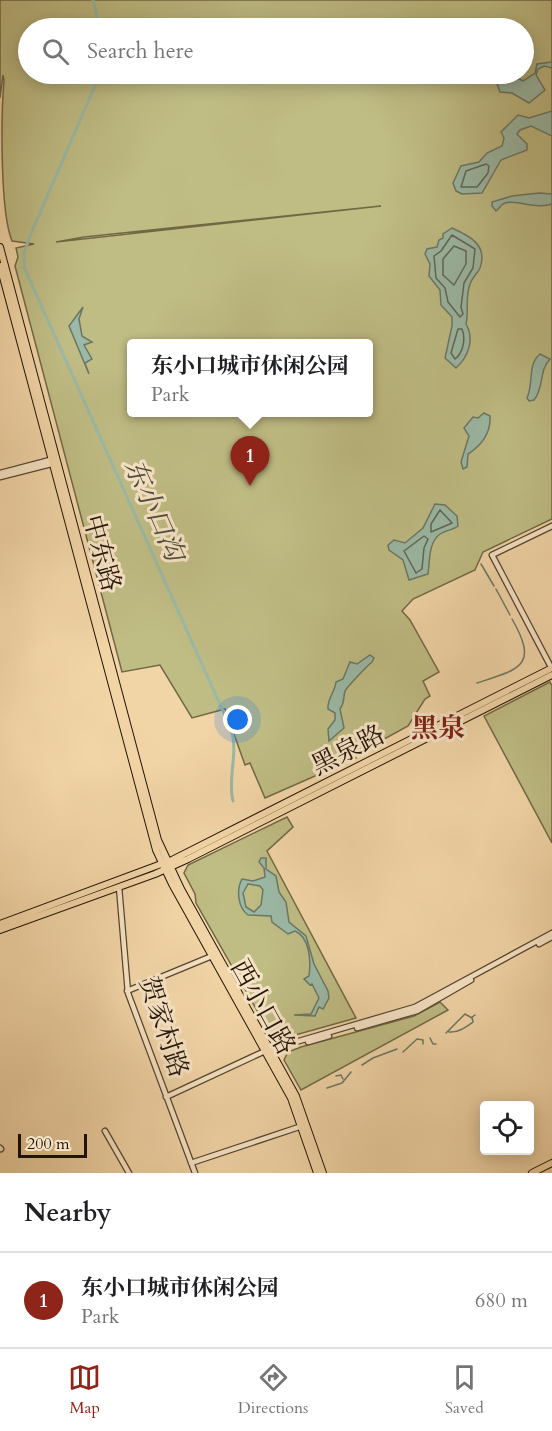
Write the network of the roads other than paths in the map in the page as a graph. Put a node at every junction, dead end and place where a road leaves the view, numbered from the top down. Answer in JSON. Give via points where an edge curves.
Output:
{"nodes":[{"id":1,"x":1,"y":249,"type":"edge"},
{"id":2,"x":0,"y":266,"type":"edge"},
{"id":3,"x":54,"y":461,"type":"junction"},
{"id":4,"x":0,"y":475,"type":"edge"},
{"id":5,"x":552,"y":526,"type":"edge"},
{"id":6,"x":552,"y":669,"type":"edge"},
{"id":7,"x":552,"y":675,"type":"edge"},
{"id":8,"x":245,"y":827,"type":"junction"},
{"id":9,"x":166,"y":866,"type":"junction"},
{"id":10,"x":119,"y":887,"type":"junction"},
{"id":11,"x":17,"y":921,"type":"junction"},
{"id":12,"x":5,"y":924,"type":"edge"},
{"id":13,"x":0,"y":930,"type":"edge"},
{"id":14,"x":552,"y":935,"type":"edge"},
{"id":15,"x":212,"y":956,"type":"junction"},
{"id":16,"x":128,"y":991,"type":"junction"},
{"id":17,"x":269,"y":1052,"type":"junction"},
{"id":18,"x":167,"y":1098,"type":"junction"},
{"id":19,"x":303,"y":1126,"type":"junction"},
{"id":20,"x":105,"y":1131,"type":"dead end"},
{"id":21,"x":191,"y":1164,"type":"junction"},
{"id":22,"x":552,"y":1164,"type":"edge"},
{"id":23,"x":129,"y":1173,"type":"edge"},
{"id":24,"x":195,"y":1173,"type":"edge"},
{"id":25,"x":317,"y":1173,"type":"edge"},
{"id":26,"x":323,"y":1173,"type":"edge"},
{"id":27,"x":532,"y":1173,"type":"edge"},
{"id":28,"x":539,"y":1173,"type":"edge"}],
"edges":[{"from":1,"to":3,"type":"main road","name":"中东路"},
{"from":2,"to":3,"type":"main road","name":"中东路"},
{"from":3,"to":4,"type":"street"},
{"from":3,"to":9,"type":"main road","name":"中东路"},
{"from":5,"to":6,"type":"street","via":[[492,555]]},
{"from":6,"to":8,"type":"main road","name":"黑泉路"},
{"from":7,"to":8,"type":"main road","name":"黑泉路"},
{"from":8,"to":9,"type":"main road","name":"黑泉路"},
{"from":9,"to":10,"type":"main road"},
{"from":9,"to":11,"type":"main road"},
{"from":9,"to":15,"type":"main road","name":"西小口路"},
{"from":9,"to":17,"type":"main road","name":"西小口路"},
{"from":10,"to":11,"type":"main road"},
{"from":10,"to":16,"type":"street","name":"贺家村路"},
{"from":11,"to":12,"type":"main road"},
{"from":12,"to":13,"type":"main road"},
{"from":14,"to":17,"type":"street","via":[[417,1011]]},
{"from":15,"to":16,"type":"street"},
{"from":15,"to":17,"type":"main road","name":"西小口路"},
{"from":16,"to":18,"type":"street","name":"贺家村路"},
{"from":17,"to":18,"type":"street"},
{"from":17,"to":19,"type":"main road","name":"西小口路"},
{"from":17,"to":26,"type":"main road","name":"西小口路","via":[[302,1109]]},
{"from":18,"to":21,"type":"street","name":"贺家村路"},
{"from":19,"to":21,"type":"street"},
{"from":19,"to":25,"type":"main road","name":"西小口路"},
{"from":20,"to":23,"type":"street"},
{"from":21,"to":24,"type":"street","name":"贺家村路"},
{"from":22,"to":27,"type":"main road"},
{"from":22,"to":28,"type":"main road"}]}
